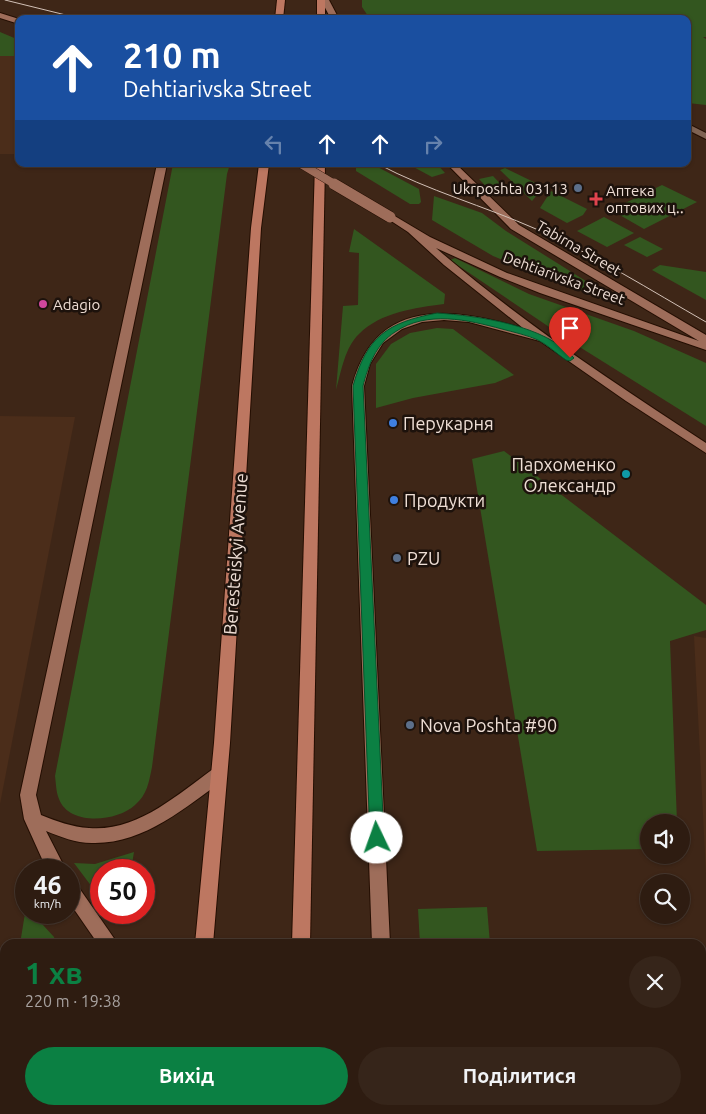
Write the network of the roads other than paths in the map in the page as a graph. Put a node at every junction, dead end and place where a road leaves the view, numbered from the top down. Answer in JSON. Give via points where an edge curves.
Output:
{"nodes":[{"id":1,"x":281,"y":0,"type":"edge"},
{"id":2,"x":321,"y":0,"type":"edge"},
{"id":3,"x":325,"y":0,"type":"edge"},
{"id":4,"x":0,"y":15,"type":"edge"},
{"id":5,"x":279,"y":15,"type":"edge"},
{"id":6,"x":321,"y":15,"type":"edge"},
{"id":7,"x":333,"y":15,"type":"edge"},
{"id":8,"x":15,"y":21,"type":"edge"},
{"id":9,"x":691,"y":128,"type":"edge"},
{"id":10,"x":706,"y":136,"type":"edge"},
{"id":11,"x":161,"y":167,"type":"edge"},
{"id":12,"x":264,"y":167,"type":"edge"},
{"id":13,"x":307,"y":167,"type":"edge"},
{"id":14,"x":320,"y":167,"type":"edge"},
{"id":15,"x":454,"y":167,"type":"edge"},
{"id":16,"x":413,"y":232,"type":"junction"},
{"id":17,"x":542,"y":338,"type":"junction"},
{"id":18,"x":706,"y":340,"type":"edge"},
{"id":19,"x":706,"y":347,"type":"edge"},
{"id":20,"x":706,"y":449,"type":"edge"},
{"id":21,"x":219,"y":774,"type":"junction"},
{"id":22,"x":32,"y":819,"type":"junction"},
{"id":23,"x":50,"y":859,"type":"edge"},
{"id":24,"x":80,"y":904,"type":"edge"},
{"id":25,"x":105,"y":939,"type":"edge"},
{"id":26,"x":204,"y":939,"type":"edge"},
{"id":27,"x":301,"y":939,"type":"edge"},
{"id":28,"x":381,"y":939,"type":"edge"}],
"edges":[{"from":1,"to":5,"type":"main road"},
{"from":2,"to":6,"type":"main road"},
{"from":3,"to":7,"type":"main road"},
{"from":4,"to":8,"type":"main road"},
{"from":9,"to":10,"type":"street"},
{"from":11,"to":22,"type":"main road","via":[[28,795]]},
{"from":12,"to":21,"type":"main road","name":"Beresteiskyi Avenue"},
{"from":13,"to":16,"type":"main road","name":"Dehtiarivska Street","bridge":true},
{"from":14,"to":27,"type":"main road"},
{"from":15,"to":18,"type":"main road","name":"Tabirna Street","via":[[515,227]]},
{"from":16,"to":17,"type":"main road","name":"Dehtiarivska Street","via":[[446,263]]},
{"from":16,"to":19,"type":"main road","name":"Dehtiarivska Street","via":[[469,260],[531,285]]},
{"from":17,"to":20,"type":"main road","name":"Dehtiarivska Street"},
{"from":17,"to":28,"type":"main road","via":[[469,318],[437,316],[414,320],[392,330],[376,345],[364,364],[358,386]]},
{"from":21,"to":22,"type":"main road","via":[[150,822],[120,833],[94,836],[61,830]]},
{"from":21,"to":26,"type":"main road","name":"Beresteiskyi Avenue"},
{"from":22,"to":23,"type":"main road"},
{"from":24,"to":25,"type":"main road"}]}
